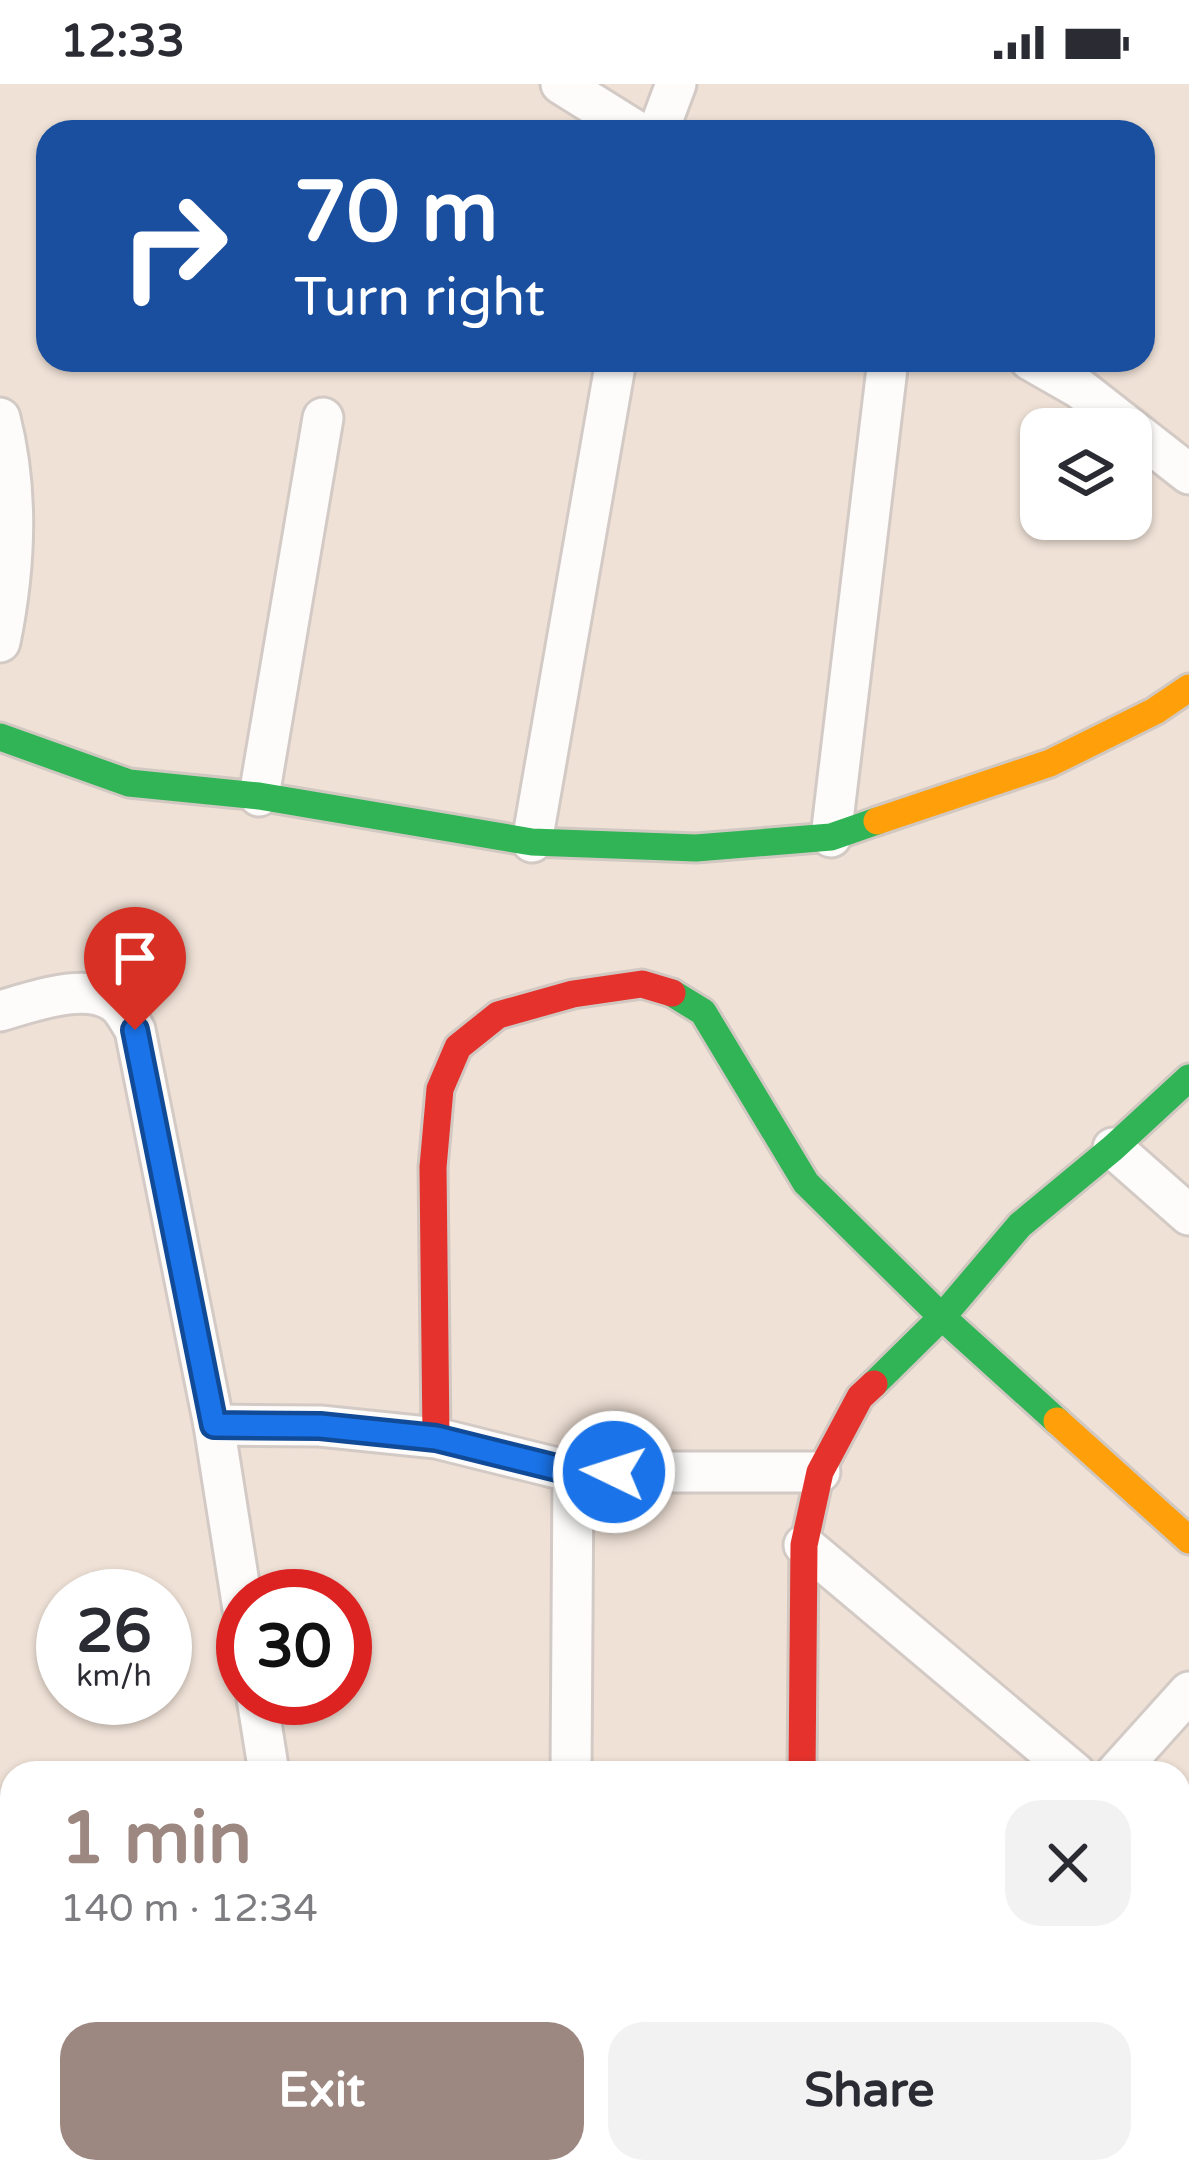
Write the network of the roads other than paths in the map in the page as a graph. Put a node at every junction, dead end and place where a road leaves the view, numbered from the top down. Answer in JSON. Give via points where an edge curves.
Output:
{"nodes":[{"id":1,"x":561,"y":84,"type":"edge"},
{"id":2,"x":676,"y":84,"type":"edge"},
{"id":3,"x":619,"y":120,"type":"edge"},
{"id":4,"x":662,"y":120,"type":"edge"},
{"id":5,"x":614,"y":372,"type":"edge"},
{"id":6,"x":887,"y":372,"type":"edge"},
{"id":7,"x":1051,"y":372,"type":"edge"},
{"id":8,"x":0,"y":418,"type":"edge"},
{"id":9,"x":323,"y":418,"type":"dead end"},
{"id":10,"x":1189,"y":474,"type":"edge"},
{"id":11,"x":0,"y":642,"type":"edge"},
{"id":12,"x":1189,"y":688,"type":"edge"},
{"id":13,"x":0,"y":737,"type":"edge"},
{"id":14,"x":259,"y":796,"type":"junction"},
{"id":15,"x":831,"y":836,"type":"junction"},
{"id":16,"x":532,"y":842,"type":"junction"},
{"id":17,"x":0,"y":1011,"type":"edge"},
{"id":18,"x":1189,"y":1078,"type":"edge"},
{"id":19,"x":1113,"y":1148,"type":"junction"},
{"id":20,"x":1189,"y":1215,"type":"edge"},
{"id":21,"x":942,"y":1317,"type":"junction"},
{"id":22,"x":214,"y":1425,"type":"junction"},
{"id":23,"x":436,"y":1438,"type":"junction"},
{"id":24,"x":573,"y":1472,"type":"junction"},
{"id":25,"x":820,"y":1472,"type":"junction"},
{"id":26,"x":1189,"y":1540,"type":"edge"},
{"id":27,"x":804,"y":1545,"type":"junction"},
{"id":28,"x":237,"y":1569,"type":"edge"},
{"id":29,"x":1189,"y":1692,"type":"edge"},
{"id":30,"x":261,"y":1725,"type":"edge"},
{"id":31,"x":267,"y":1761,"type":"edge"},
{"id":32,"x":571,"y":1761,"type":"edge"},
{"id":33,"x":802,"y":1761,"type":"edge"},
{"id":34,"x":1061,"y":1761,"type":"edge"},
{"id":35,"x":1126,"y":1761,"type":"edge"}],
"edges":[{"from":1,"to":3,"type":"street"},
{"from":2,"to":4,"type":"street"},
{"from":5,"to":16,"type":"street"},
{"from":6,"to":15,"type":"street"},
{"from":7,"to":10,"type":"street"},
{"from":8,"to":11,"type":"street","via":[[15,522]]},
{"from":9,"to":14,"type":"street"},
{"from":12,"to":15,"type":"street","via":[[1050,763]]},
{"from":13,"to":14,"type":"street","via":[[129,783]]},
{"from":14,"to":16,"type":"street"},
{"from":15,"to":16,"type":"street","via":[[696,848]]},
{"from":17,"to":22,"type":"street","via":[[98,993],[135,1030]]},
{"from":18,"to":19,"type":"street"},
{"from":19,"to":20,"type":"street"},
{"from":19,"to":21,"type":"street","via":[[1020,1225]]},
{"from":21,"to":23,"type":"street","via":[[806,1183],[704,1012],[642,984],[572,994],[498,1015],[458,1047],[440,1089],[433,1167]]},
{"from":21,"to":25,"type":"street","via":[[860,1397]]},
{"from":21,"to":26,"type":"street"},
{"from":22,"to":23,"type":"street"},
{"from":22,"to":28,"type":"street"},
{"from":23,"to":24,"type":"street"},
{"from":24,"to":25,"type":"street"},
{"from":24,"to":32,"type":"street"},
{"from":25,"to":27,"type":"street"},
{"from":27,"to":33,"type":"street"},
{"from":27,"to":34,"type":"street"},
{"from":29,"to":35,"type":"street"},
{"from":30,"to":31,"type":"street"}]}
